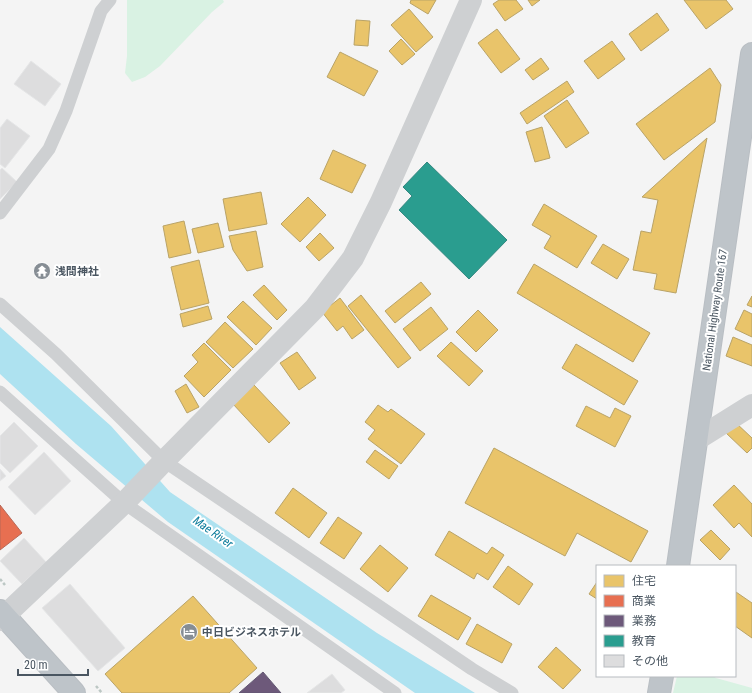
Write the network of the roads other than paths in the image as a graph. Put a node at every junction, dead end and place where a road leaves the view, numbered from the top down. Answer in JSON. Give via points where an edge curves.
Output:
{"nodes":[{"id":1,"x":110,"y":0,"type":"edge"},
{"id":2,"x":471,"y":0,"type":"edge"},
{"id":3,"x":752,"y":54,"type":"edge"},
{"id":4,"x":0,"y":213,"type":"edge"},
{"id":5,"x":0,"y":304,"type":"edge"},
{"id":6,"x":0,"y":392,"type":"edge"},
{"id":7,"x":752,"y":405,"type":"edge"},
{"id":8,"x":696,"y":440,"type":"junction"},
{"id":9,"x":164,"y":461,"type":"junction"},
{"id":10,"x":124,"y":503,"type":"junction"},
{"id":11,"x":678,"y":565,"type":"edge"},
{"id":12,"x":1,"y":615,"type":"edge"},
{"id":13,"x":662,"y":677,"type":"edge"},
{"id":14,"x":74,"y":693,"type":"edge"},
{"id":15,"x":396,"y":693,"type":"edge"},
{"id":16,"x":512,"y":693,"type":"edge"},
{"id":17,"x":659,"y":693,"type":"edge"}],
"edges":[{"from":1,"to":4,"type":"lane","via":[[101,11],[66,111],[49,149]]},
{"from":2,"to":9,"type":"street","via":[[381,202],[353,258],[315,308]]},
{"from":3,"to":8,"type":"highway","name":"National Highway Route 167"},
{"from":5,"to":9,"type":"lane","via":[[56,354]]},
{"from":6,"to":10,"type":"lane"},
{"from":7,"to":8,"type":"street"},
{"from":8,"to":11,"type":"highway","name":"National Highway Route 167"},
{"from":9,"to":10,"type":"street"},
{"from":9,"to":16,"type":"lane","via":[[472,669]]},
{"from":10,"to":12,"type":"street"},
{"from":10,"to":15,"type":"lane"},
{"from":12,"to":14,"type":"highway"},
{"from":13,"to":17,"type":"highway"}]}
